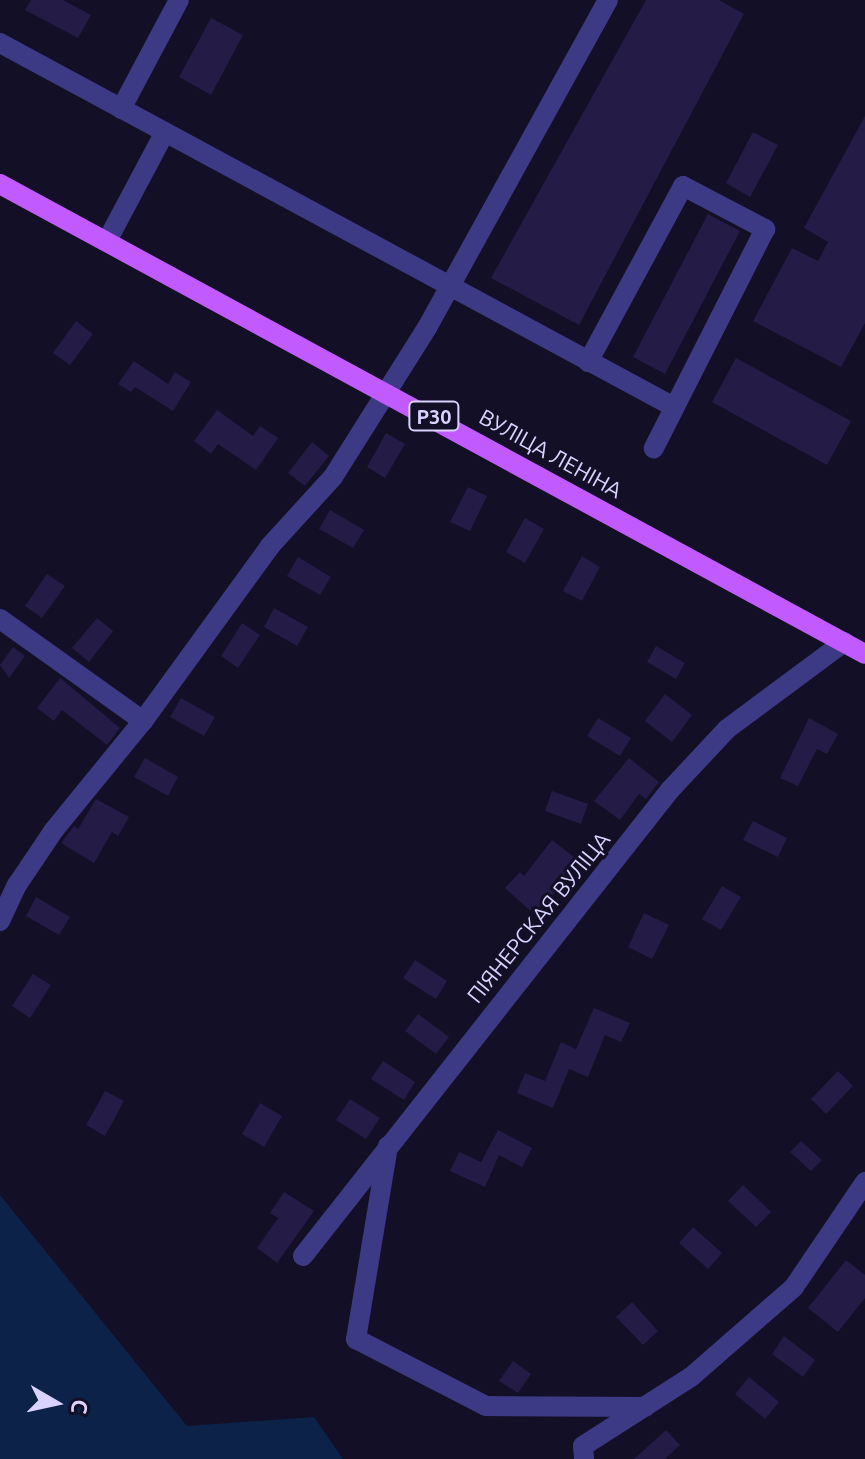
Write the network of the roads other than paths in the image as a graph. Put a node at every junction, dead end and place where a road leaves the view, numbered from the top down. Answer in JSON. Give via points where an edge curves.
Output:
{"nodes":[{"id":1,"x":179,"y":0,"type":"edge"},
{"id":2,"x":608,"y":0,"type":"edge"},
{"id":3,"x":0,"y":43,"type":"edge"},
{"id":4,"x":121,"y":109,"type":"junction"},
{"id":5,"x":165,"y":132,"type":"junction"},
{"id":6,"x":0,"y":184,"type":"edge"},
{"id":7,"x":107,"y":241,"type":"junction"},
{"id":8,"x":450,"y":286,"type":"junction"},
{"id":9,"x":588,"y":362,"type":"junction"},
{"id":10,"x":388,"y":391,"type":"junction"},
{"id":11,"x":674,"y":407,"type":"junction"},
{"id":12,"x":654,"y":448,"type":"dead end"},
{"id":13,"x":0,"y":619,"type":"edge"},
{"id":14,"x":844,"y":642,"type":"junction"},
{"id":15,"x":865,"y":654,"type":"edge"},
{"id":16,"x":143,"y":721,"type":"junction"},
{"id":17,"x":0,"y":921,"type":"edge"},
{"id":18,"x":389,"y":1142,"type":"junction"},
{"id":19,"x":865,"y":1182,"type":"edge"},
{"id":20,"x":303,"y":1256,"type":"dead end"},
{"id":21,"x":645,"y":1407,"type":"junction"},
{"id":22,"x":584,"y":1459,"type":"edge"}],
"edges":[{"from":1,"to":4,"type":"street"},
{"from":2,"to":8,"type":"street"},
{"from":3,"to":4,"type":"street"},
{"from":4,"to":5,"type":"street"},
{"from":5,"to":7,"type":"street"},
{"from":5,"to":8,"type":"street"},
{"from":6,"to":7,"type":"main road","name":"ВУЛІЦА ЛЕНІНА","number":"Р30"},
{"from":7,"to":10,"type":"main road","name":"ВУЛІЦА ЛЕНІНА","number":"Р30"},
{"from":8,"to":9,"type":"street"},
{"from":8,"to":10,"type":"street"},
{"from":9,"to":11,"type":"street"},
{"from":9,"to":11,"type":"street","via":[[683,186],[765,229]]},
{"from":10,"to":14,"type":"main road","name":"ВУЛІЦА ЛЕНІНА","number":"Р30"},
{"from":10,"to":16,"type":"street","via":[[333,477],[270,546]]},
{"from":11,"to":12,"type":"street"},
{"from":13,"to":16,"type":"street"},
{"from":14,"to":15,"type":"main road","name":"ВУЛІЦА ЛЕНІНА","number":"Р30"},
{"from":14,"to":18,"type":"street","name":"ПІЯНЕРСКАЯ ВУЛІЦА","via":[[727,729],[670,790]]},
{"from":16,"to":17,"type":"street","via":[[54,830]]},
{"from":18,"to":20,"type":"street","name":"ПІЯНЕРСКАЯ ВУЛІЦА"},
{"from":18,"to":21,"type":"street","via":[[356,1339],[486,1406]]},
{"from":19,"to":21,"type":"street","via":[[794,1287],[691,1377]]},
{"from":21,"to":22,"type":"street","via":[[583,1446]]}]}
